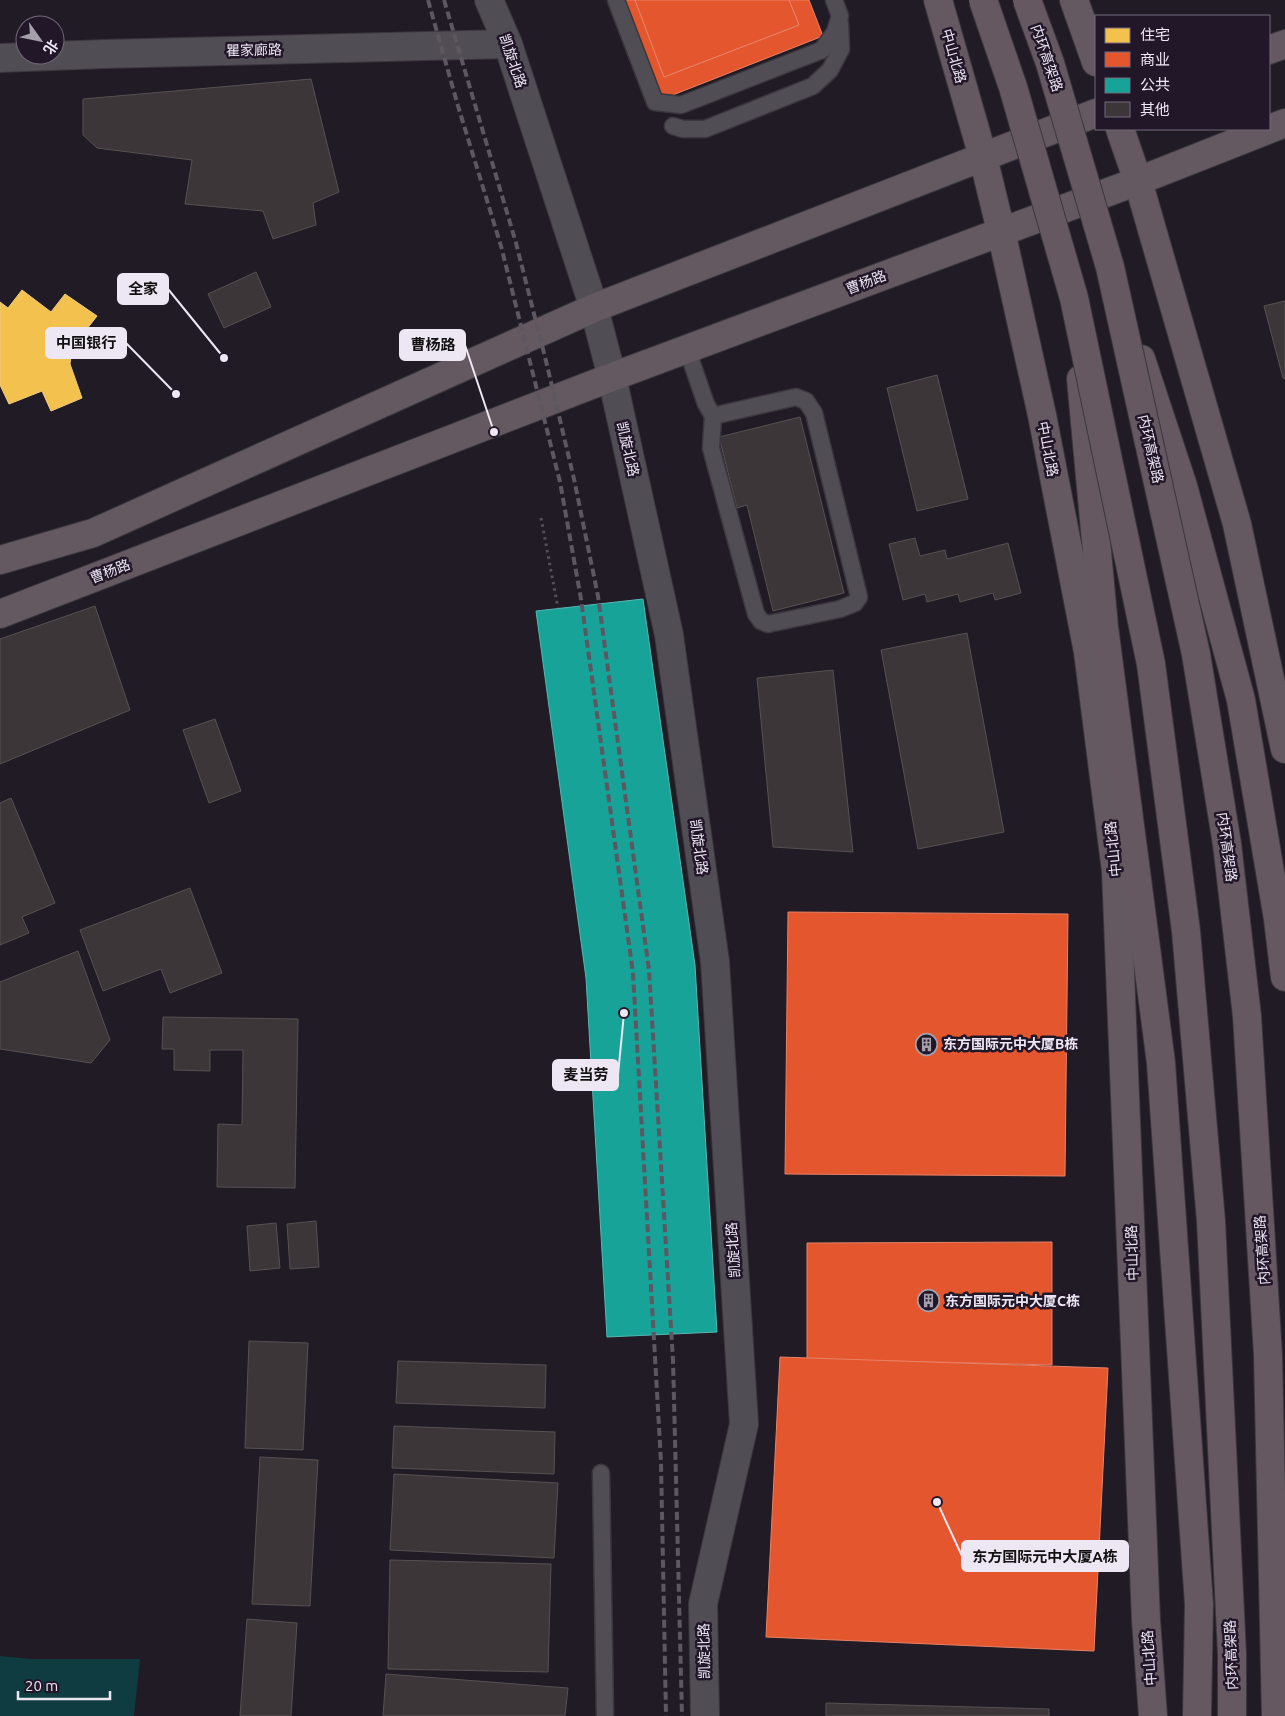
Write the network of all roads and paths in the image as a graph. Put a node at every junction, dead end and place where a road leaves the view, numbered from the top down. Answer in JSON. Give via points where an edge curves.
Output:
{"nodes":[{"id":1,"x":489,"y":0,"type":"edge"},
{"id":2,"x":616,"y":0,"type":"edge"},
{"id":3,"x":834,"y":0,"type":"edge"},
{"id":4,"x":938,"y":0,"type":"edge"},
{"id":5,"x":983,"y":0,"type":"edge"},
{"id":6,"x":1027,"y":0,"type":"edge"},
{"id":7,"x":1074,"y":0,"type":"edge"},
{"id":8,"x":840,"y":16,"type":"junction"},
{"id":9,"x":508,"y":44,"type":"junction"},
{"id":10,"x":1285,"y":44,"type":"edge"},
{"id":11,"x":1270,"y":50,"type":"edge"},
{"id":12,"x":0,"y":58,"type":"edge"},
{"id":13,"x":1095,"y":59,"type":"edge"},
{"id":14,"x":1095,"y":114,"type":"edge"},
{"id":15,"x":1285,"y":123,"type":"edge"},
{"id":16,"x":673,"y":126,"type":"dead end"},
{"id":17,"x":1270,"y":129,"type":"edge"},
{"id":18,"x":1120,"y":130,"type":"edge"},
{"id":19,"x":1267,"y":130,"type":"edge"},
{"id":20,"x":983,"y":157,"type":"junction"},
{"id":21,"x":1138,"y":181,"type":"junction"},
{"id":22,"x":1001,"y":231,"type":"junction"},
{"id":23,"x":1110,"y":267,"type":"junction"},
{"id":24,"x":1074,"y":298,"type":"junction"},
{"id":25,"x":594,"y":308,"type":"junction"},
{"id":26,"x":688,"y":349,"type":"junction"},
{"id":27,"x":612,"y":377,"type":"junction"},
{"id":28,"x":714,"y":416,"type":"junction"},
{"id":29,"x":541,"y":518,"type":"dead end"},
{"id":30,"x":0,"y":560,"type":"edge"},
{"id":31,"x":558,"y":608,"type":"dead end"},
{"id":32,"x":0,"y":614,"type":"edge"},
{"id":33,"x":1285,"y":748,"type":"edge"},
{"id":34,"x":1285,"y":977,"type":"edge"},
{"id":35,"x":602,"y":1472,"type":"dead end"},
{"id":36,"x":605,"y":1716,"type":"edge"},
{"id":37,"x":705,"y":1716,"type":"edge"},
{"id":38,"x":1153,"y":1716,"type":"edge"},
{"id":39,"x":1197,"y":1716,"type":"edge"},
{"id":40,"x":1232,"y":1716,"type":"edge"},
{"id":41,"x":1276,"y":1716,"type":"edge"}],
"edges":[{"from":1,"to":9,"type":"street","name":"凯旋北路"},
{"from":2,"to":8,"type":"lane","via":[[655,102],[681,105],[822,50],[835,32]]},
{"from":3,"to":8,"type":"lane"},
{"from":4,"to":20,"type":"main road","name":"中山北路"},
{"from":5,"to":24,"type":"highway","name":"内环高架路","bridge":true,"via":[[1013,87]]},
{"from":6,"to":23,"type":"highway","name":"内环高架路","bridge":true,"via":[[1050,63]]},
{"from":7,"to":13,"type":"main road"},
{"from":8,"to":16,"type":"lane","via":[[840,49],[830,70],[813,86],[704,128]]},
{"from":9,"to":12,"type":"street","name":"瞿家廊路"},
{"from":9,"to":25,"type":"street","name":"凯旋北路"},
{"from":10,"to":11,"type":"main road"},
{"from":14,"to":20,"type":"main road"},
{"from":15,"to":17,"type":"main road","name":"曹杨路"},
{"from":18,"to":21,"type":"main road"},
{"from":19,"to":21,"type":"main road","name":"曹杨路"},
{"from":20,"to":22,"type":"main road","name":"中山北路"},
{"from":20,"to":25,"type":"main road"},
{"from":21,"to":22,"type":"main road","name":"曹杨路"},
{"from":21,"to":33,"type":"main road","via":[[1237,524]]},
{"from":22,"to":26,"type":"main road","name":"曹杨路"},
{"from":22,"to":38,"type":"main road","name":"中山北路","via":[[1042,415],[1088,652],[1116,871],[1146,1620]]},
{"from":23,"to":34,"type":"highway","bridge":true,"via":[[1183,486],[1241,700]]},
{"from":23,"to":41,"type":"highway","name":"内环高架路","bridge":true,"via":[[1196,654],[1228,854],[1247,1016],[1268,1355]]},
{"from":24,"to":39,"type":"highway","bridge":true,"via":[[1104,627],[1161,1063],[1199,1604]]},
{"from":24,"to":40,"type":"highway","name":"内环高架路","bridge":true,"via":[[1151,664],[1186,931],[1211,1221]]},
{"from":25,"to":27,"type":"street","name":"凯旋北路"},
{"from":25,"to":30,"type":"main road","via":[[93,533]]},
{"from":26,"to":27,"type":"main road","name":"曹杨路"},
{"from":26,"to":28,"type":"lane","via":[[706,404]]},
{"from":27,"to":32,"type":"main road","name":"曹杨路"},
{"from":27,"to":37,"type":"street","name":"凯旋北路","via":[[669,635],[715,962],[744,1424],[703,1604]]},
{"from":28,"to":28,"type":"lane","via":[[796,397],[806,401],[814,413],[852,568],[858,597],[855,603],[768,624],[761,621],[756,614],[711,448]]},
{"from":29,"to":31,"type":"path"},
{"from":35,"to":36,"type":"lane"}]}
